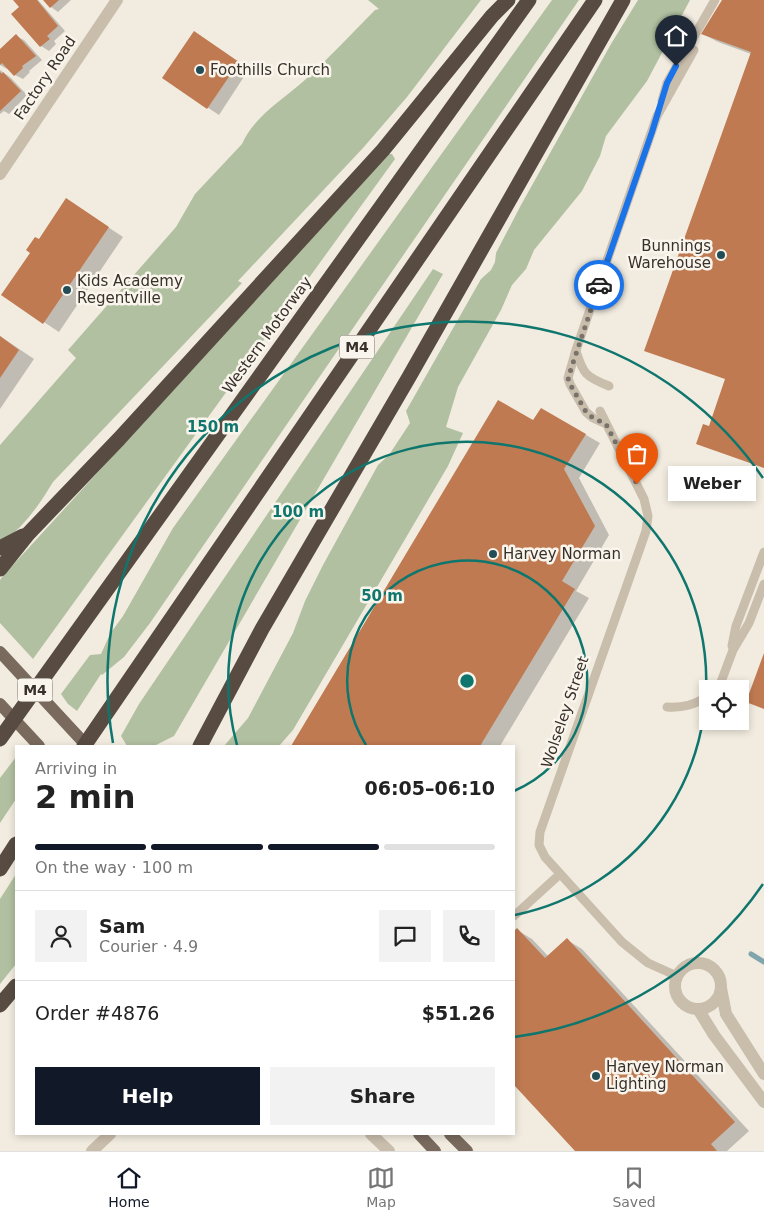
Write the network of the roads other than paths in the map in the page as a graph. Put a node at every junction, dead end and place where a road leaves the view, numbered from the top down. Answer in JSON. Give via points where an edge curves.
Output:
{"nodes":[{"id":1,"x":118,"y":0,"type":"edge"},
{"id":2,"x":508,"y":0,"type":"edge"},
{"id":3,"x":529,"y":0,"type":"edge"},
{"id":4,"x":595,"y":0,"type":"edge"},
{"id":5,"x":623,"y":0,"type":"edge"},
{"id":6,"x":715,"y":0,"type":"edge"},
{"id":7,"x":694,"y":50,"type":"dead end"},
{"id":8,"x":658,"y":116,"type":"junction"},
{"id":9,"x":0,"y":174,"type":"edge"},
{"id":10,"x":576,"y":350,"type":"junction"},
{"id":11,"x":609,"y":386,"type":"dead end"},
{"id":12,"x":600,"y":411,"type":"dead end"},
{"id":13,"x":606,"y":424,"type":"junction"},
{"id":14,"x":28,"y":534,"type":"junction"},
{"id":15,"x":0,"y":548,"type":"edge"},
{"id":16,"x":764,"y":552,"type":"edge"},
{"id":17,"x":0,"y":568,"type":"edge"},
{"id":18,"x":764,"y":584,"type":"edge"},
{"id":19,"x":0,"y":652,"type":"edge"},
{"id":20,"x":730,"y":658,"type":"junction"},
{"id":21,"x":721,"y":680,"type":"edge"},
{"id":22,"x":226,"y":695,"type":"junction"},
{"id":23,"x":699,"y":701,"type":"edge"},
{"id":24,"x":0,"y":704,"type":"edge"},
{"id":25,"x":667,"y":707,"type":"dead end"},
{"id":26,"x":0,"y":740,"type":"edge"},
{"id":27,"x":38,"y":745,"type":"edge"},
{"id":28,"x":85,"y":745,"type":"edge"},
{"id":29,"x":87,"y":745,"type":"edge"},
{"id":30,"x":193,"y":745,"type":"edge"},
{"id":31,"x":201,"y":745,"type":"edge"},
{"id":32,"x":15,"y":846,"type":"edge"},
{"id":33,"x":0,"y":869,"type":"edge"},
{"id":34,"x":560,"y":874,"type":"junction"},
{"id":35,"x":515,"y":915,"type":"edge"},
{"id":36,"x":677,"y":976,"type":"junction"},
{"id":37,"x":15,"y":987,"type":"edge"},
{"id":38,"x":721,"y":988,"type":"junction"},
{"id":39,"x":0,"y":1005,"type":"edge"},
{"id":40,"x":698,"y":1009,"type":"junction"},
{"id":41,"x":764,"y":1074,"type":"edge"},
{"id":42,"x":764,"y":1102,"type":"edge"},
{"id":43,"x":109,"y":1135,"type":"edge"},
{"id":44,"x":373,"y":1135,"type":"edge"},
{"id":45,"x":420,"y":1135,"type":"edge"},
{"id":46,"x":451,"y":1135,"type":"edge"},
{"id":47,"x":92,"y":1151,"type":"edge"},
{"id":48,"x":388,"y":1151,"type":"edge"},
{"id":49,"x":436,"y":1151,"type":"edge"},
{"id":50,"x":467,"y":1151,"type":"edge"}],
"edges":[{"from":1,"to":9,"type":"street","name":"Factory Road"},
{"from":2,"to":14,"type":"highway","via":[[383,150]]},
{"from":3,"to":26,"type":"highway","name":"Western Motorway","number":"M4"},
{"from":4,"to":29,"type":"highway","number":"M4"},
{"from":5,"to":22,"type":"highway"},
{"from":6,"to":8,"type":"lane","via":[[667,83]]},
{"from":7,"to":8,"type":"lane"},
{"from":8,"to":10,"type":"lane"},
{"from":10,"to":11,"type":"lane","via":[[586,374]]},
{"from":10,"to":13,"type":"lane","via":[[568,378],[570,384],[586,412]]},
{"from":12,"to":13,"type":"lane","name":"Wolseley Street"},
{"from":13,"to":34,"type":"lane","name":"Wolseley Street","via":[[647,506],[647,524],[540,832],[542,854]]},
{"from":14,"to":15,"type":"highway"},
{"from":14,"to":17,"type":"highway"},
{"from":16,"to":20,"type":"lane","via":[[736,626]]},
{"from":18,"to":20,"type":"lane","via":[[749,623]]},
{"from":19,"to":28,"type":"main road"},
{"from":20,"to":21,"type":"lane"},
{"from":22,"to":30,"type":"highway"},
{"from":22,"to":31,"type":"highway"},
{"from":23,"to":25,"type":"lane","via":[[677,708]]},
{"from":24,"to":27,"type":"main road"},
{"from":32,"to":33,"type":"highway"},
{"from":34,"to":35,"type":"lane"},
{"from":34,"to":36,"type":"lane","name":"Wolseley Street","via":[[622,942],[648,963]]},
{"from":36,"to":38,"type":"street","via":[[688,966],[703,964],[715,970]]},
{"from":36,"to":40,"type":"street","via":[[678,998],[690,1008]]},
{"from":37,"to":39,"type":"highway"},
{"from":38,"to":40,"type":"street","via":[[715,1001]]},
{"from":38,"to":41,"type":"street","via":[[726,1014]]},
{"from":40,"to":42,"type":"street"},
{"from":43,"to":47,"type":"street"},
{"from":44,"to":48,"type":"street"},
{"from":45,"to":49,"type":"main road"},
{"from":46,"to":50,"type":"main road"}]}
